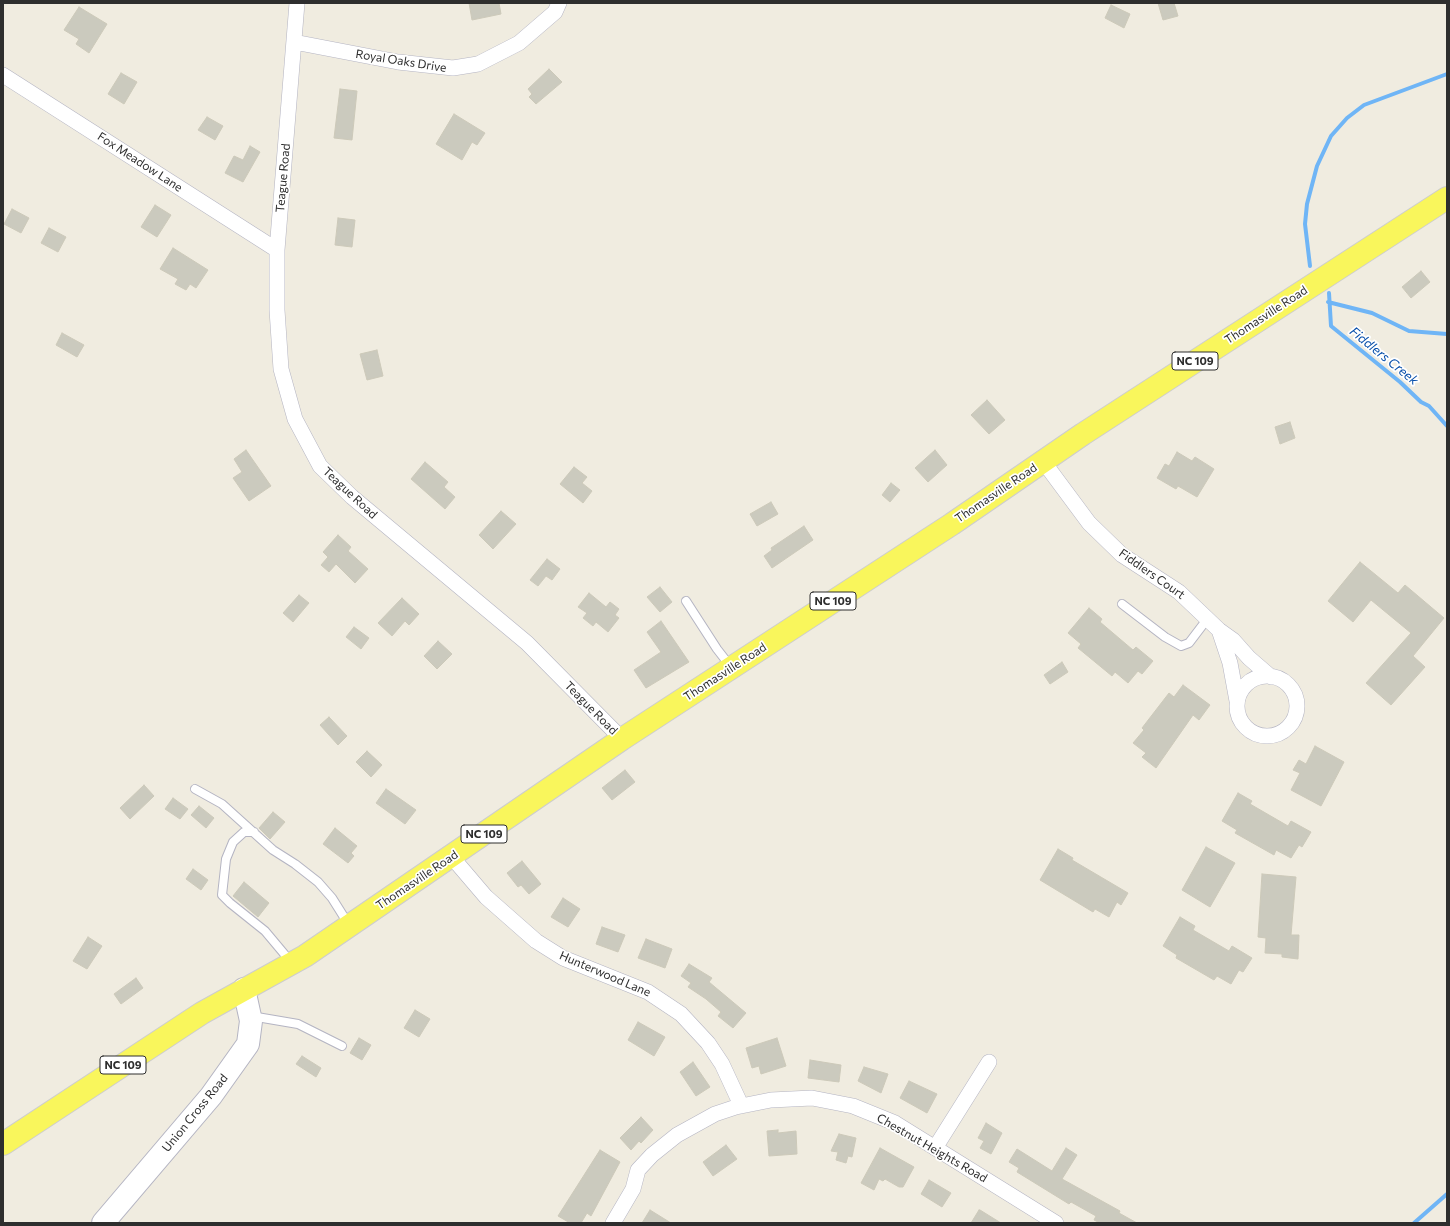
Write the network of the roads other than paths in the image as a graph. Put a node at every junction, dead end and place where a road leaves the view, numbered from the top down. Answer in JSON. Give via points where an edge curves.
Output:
{"nodes":[{"id":1,"x":297,"y":3,"type":"edge"},
{"id":2,"x":559,"y":3,"type":"edge"},
{"id":3,"x":294,"y":42,"type":"junction"},
{"id":4,"x":3,"y":75,"type":"edge"},
{"id":5,"x":1447,"y":198,"type":"edge"},
{"id":6,"x":277,"y":250,"type":"junction"},
{"id":7,"x":1043,"y":462,"type":"junction"},
{"id":8,"x":686,"y":601,"type":"dead end"},
{"id":9,"x":1122,"y":604,"type":"dead end"},
{"id":10,"x":1208,"y":618,"type":"junction"},
{"id":11,"x":1219,"y":630,"type":"junction"},
{"id":12,"x":731,"y":668,"type":"junction"},
{"id":13,"x":1271,"y":677,"type":"junction"},
{"id":14,"x":1237,"y":701,"type":"junction"},
{"id":15,"x":622,"y":739,"type":"junction"},
{"id":16,"x":195,"y":789,"type":"dead end"},
{"id":17,"x":254,"y":832,"type":"junction"},
{"id":18,"x":451,"y":856,"type":"junction"},
{"id":19,"x":349,"y":926,"type":"junction"},
{"id":20,"x":291,"y":962,"type":"junction"},
{"id":21,"x":244,"y":990,"type":"junction"},
{"id":22,"x":250,"y":1016,"type":"junction"},
{"id":23,"x":342,"y":1046,"type":"dead end"},
{"id":24,"x":989,"y":1062,"type":"dead end"},
{"id":25,"x":741,"y":1105,"type":"junction"},
{"id":26,"x":5,"y":1140,"type":"edge"},
{"id":27,"x":935,"y":1148,"type":"junction"},
{"id":28,"x":103,"y":1223,"type":"edge"},
{"id":29,"x":613,"y":1223,"type":"edge"},
{"id":30,"x":1056,"y":1223,"type":"edge"}],
"edges":[{"from":1,"to":3,"type":"street","name":"Teague Road"},
{"from":2,"to":3,"type":"street","name":"Royal Oaks Drive","via":[[555,12],[519,43],[478,64],[453,68],[391,60]]},
{"from":3,"to":6,"type":"street","name":"Teague Road"},
{"from":4,"to":6,"type":"street","name":"Fox Meadow Lane"},
{"from":5,"to":7,"type":"main road","name":"Thomasville Road","number":"NC 109"},
{"from":6,"to":15,"type":"street","name":"Teague Road","via":[[277,310],[281,368],[295,419],[320,466],[352,497],[526,643]]},
{"from":7,"to":10,"type":"street","name":"Fiddlers Court","via":[[1089,523],[1122,555],[1179,592]]},
{"from":7,"to":12,"type":"main road","name":"Thomasville Road","number":"NC 109"},
{"from":8,"to":12,"type":"lane"},
{"from":9,"to":10,"type":"lane","via":[[1181,646],[1189,643]]},
{"from":10,"to":11,"type":"street","name":"Fiddlers Court"},
{"from":11,"to":13,"type":"street","name":"Fiddlers Court","via":[[1234,640],[1249,658]]},
{"from":11,"to":14,"type":"street","via":[[1230,663]]},
{"from":12,"to":15,"type":"main road","name":"Thomasville Road","number":"NC 109"},
{"from":13,"to":14,"type":"street","via":[[1252,680],[1242,689]]},
{"from":13,"to":14,"type":"street","name":"Fiddlers Court","via":[[1279,678],[1290,686],[1296,698],[1297,712],[1292,724],[1282,733],[1268,737],[1255,734],[1244,727],[1238,715]]},
{"from":15,"to":18,"type":"main road","name":"Thomasville Road","number":"NC 109"},
{"from":16,"to":17,"type":"lane","via":[[222,804]]},
{"from":17,"to":19,"type":"lane","via":[[273,850],[318,882],[332,898]]},
{"from":17,"to":20,"type":"lane","via":[[244,832],[233,842],[226,859],[222,895],[265,931]]},
{"from":18,"to":19,"type":"main road","name":"Thomasville Road","number":"NC 109"},
{"from":18,"to":25,"type":"street","name":"Hunterwood Lane","via":[[486,896],[536,941],[563,958],[648,992],[681,1014],[708,1042],[722,1064]]},
{"from":19,"to":20,"type":"main road","name":"Thomasville Road","number":"NC 109","via":[[305,956]]},
{"from":20,"to":21,"type":"main road","name":"Thomasville Road","number":"NC 109"},
{"from":21,"to":22,"type":"main road","name":"Union Cross Road"},
{"from":21,"to":26,"type":"main road","name":"Thomasville Road","number":"NC 109","via":[[202,1013]]},
{"from":22,"to":23,"type":"lane","via":[[298,1024]]},
{"from":22,"to":28,"type":"main road","name":"Union Cross Road","via":[[252,1021],[248,1044],[211,1096]]},
{"from":24,"to":27,"type":"street"},
{"from":25,"to":27,"type":"street","name":"Chestnut Heights Road","via":[[782,1098],[812,1098],[834,1102],[874,1114]]},
{"from":25,"to":29,"type":"street","name":"Chestnut Heights Road","via":[[695,1124],[652,1155],[638,1170],[633,1189]]},
{"from":27,"to":30,"type":"street","name":"Chestnut Heights Road"}]}
